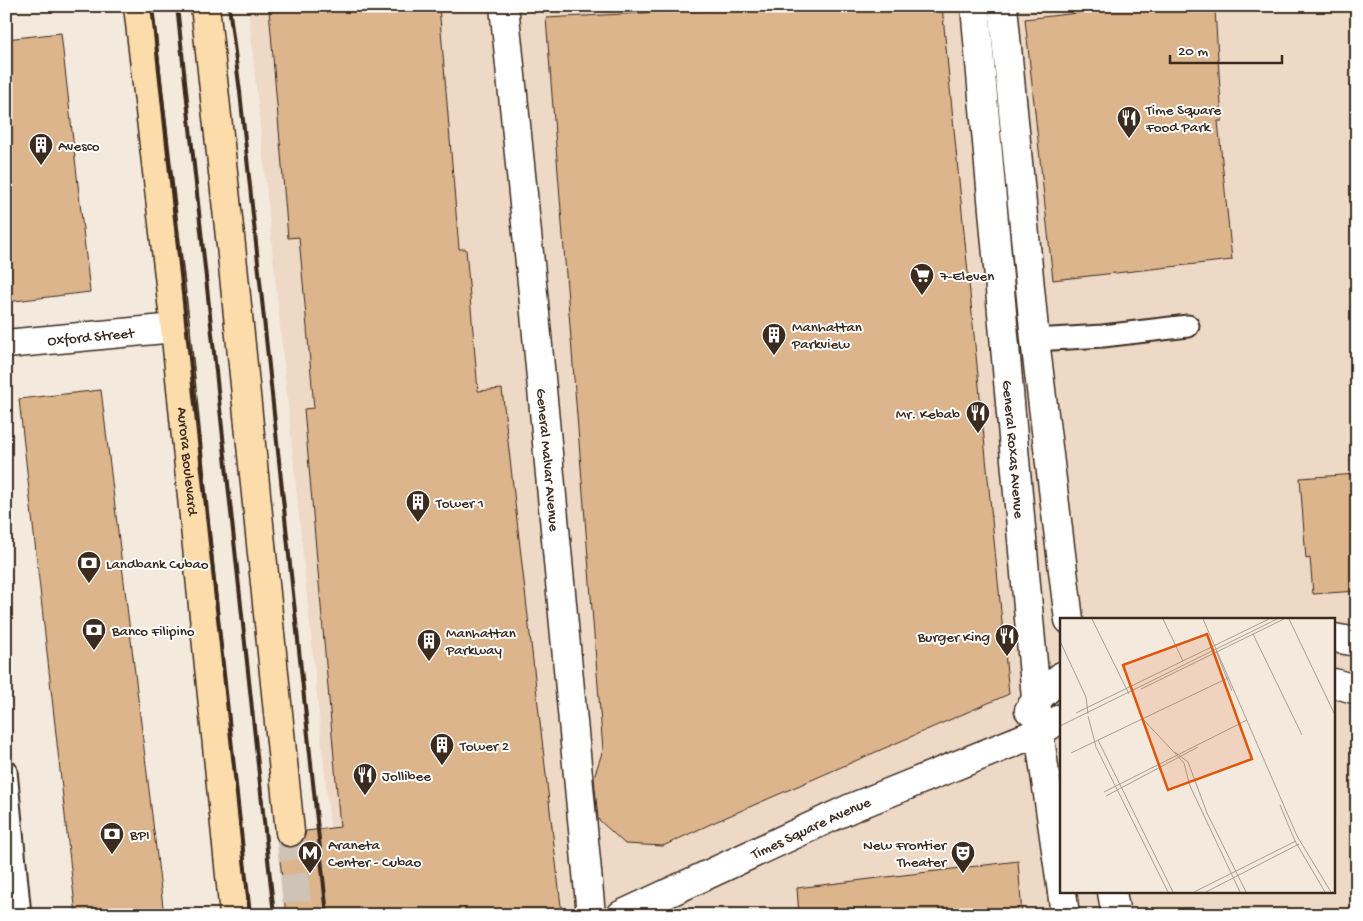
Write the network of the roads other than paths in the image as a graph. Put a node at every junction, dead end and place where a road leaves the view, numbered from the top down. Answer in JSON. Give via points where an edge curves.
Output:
{"nodes":[{"id":1,"x":138,"y":6,"type":"edge"},
{"id":2,"x":205,"y":6,"type":"edge"},
{"id":3,"x":504,"y":6,"type":"edge"},
{"id":4,"x":975,"y":6,"type":"edge"},
{"id":5,"x":1003,"y":6,"type":"edge"},
{"id":6,"x":1188,"y":326,"type":"dead end"},
{"id":7,"x":175,"y":328,"type":"junction"},
{"id":8,"x":1035,"y":340,"type":"junction"},
{"id":9,"x":6,"y":344,"type":"edge"},
{"id":10,"x":1070,"y":618,"type":"edge"},
{"id":11,"x":1336,"y":638,"type":"edge"},
{"id":12,"x":1357,"y":642,"type":"edge"},
{"id":13,"x":1060,"y":678,"type":"edge"},
{"id":14,"x":1336,"y":684,"type":"edge"},
{"id":15,"x":1357,"y":690,"type":"edge"},
{"id":16,"x":1037,"y":698,"type":"junction"},
{"id":17,"x":1051,"y":725,"type":"edge"},
{"id":18,"x":1003,"y":748,"type":"junction"},
{"id":19,"x":6,"y":771,"type":"edge"},
{"id":20,"x":290,"y":832,"type":"tunnel mouth"},
{"id":21,"x":1060,"y":862,"type":"edge"},
{"id":22,"x":1062,"y":894,"type":"edge"},
{"id":23,"x":1112,"y":894,"type":"edge"},
{"id":24,"x":20,"y":915,"type":"edge"},
{"id":25,"x":234,"y":915,"type":"edge"},
{"id":26,"x":591,"y":915,"type":"edge"},
{"id":27,"x":621,"y":915,"type":"edge"},
{"id":28,"x":1065,"y":915,"type":"edge"},
{"id":29,"x":1116,"y":915,"type":"edge"}],
"edges":[{"from":1,"to":7,"type":"main road","name":"Aurora Boulevard"},
{"from":2,"to":20,"type":"main road"},
{"from":3,"to":26,"type":"street","name":"General Malvar Avenue"},
{"from":4,"to":16,"type":"street","name":"General Roxas Avenue"},
{"from":5,"to":8,"type":"street","name":"General Roxas Avenue"},
{"from":6,"to":8,"type":"lane"},
{"from":7,"to":9,"type":"street","name":"Oxford Street"},
{"from":7,"to":25,"type":"main road","name":"Aurora Boulevard"},
{"from":8,"to":10,"type":"street","name":"General Roxas Avenue"},
{"from":11,"to":12,"type":"street"},
{"from":13,"to":16,"type":"street"},
{"from":14,"to":15,"type":"street"},
{"from":16,"to":17,"type":"street","name":"General Roxas Avenue"},
{"from":16,"to":18,"type":"street"},
{"from":17,"to":18,"type":"street","name":"Times Square Avenue"},
{"from":17,"to":21,"type":"street","name":"General Roxas Avenue"},
{"from":18,"to":27,"type":"street","name":"Times Square Avenue","via":[[851,808]]},
{"from":19,"to":24,"type":"lane"},
{"from":22,"to":28,"type":"street","name":"General Roxas Avenue"},
{"from":23,"to":29,"type":"street"}]}
